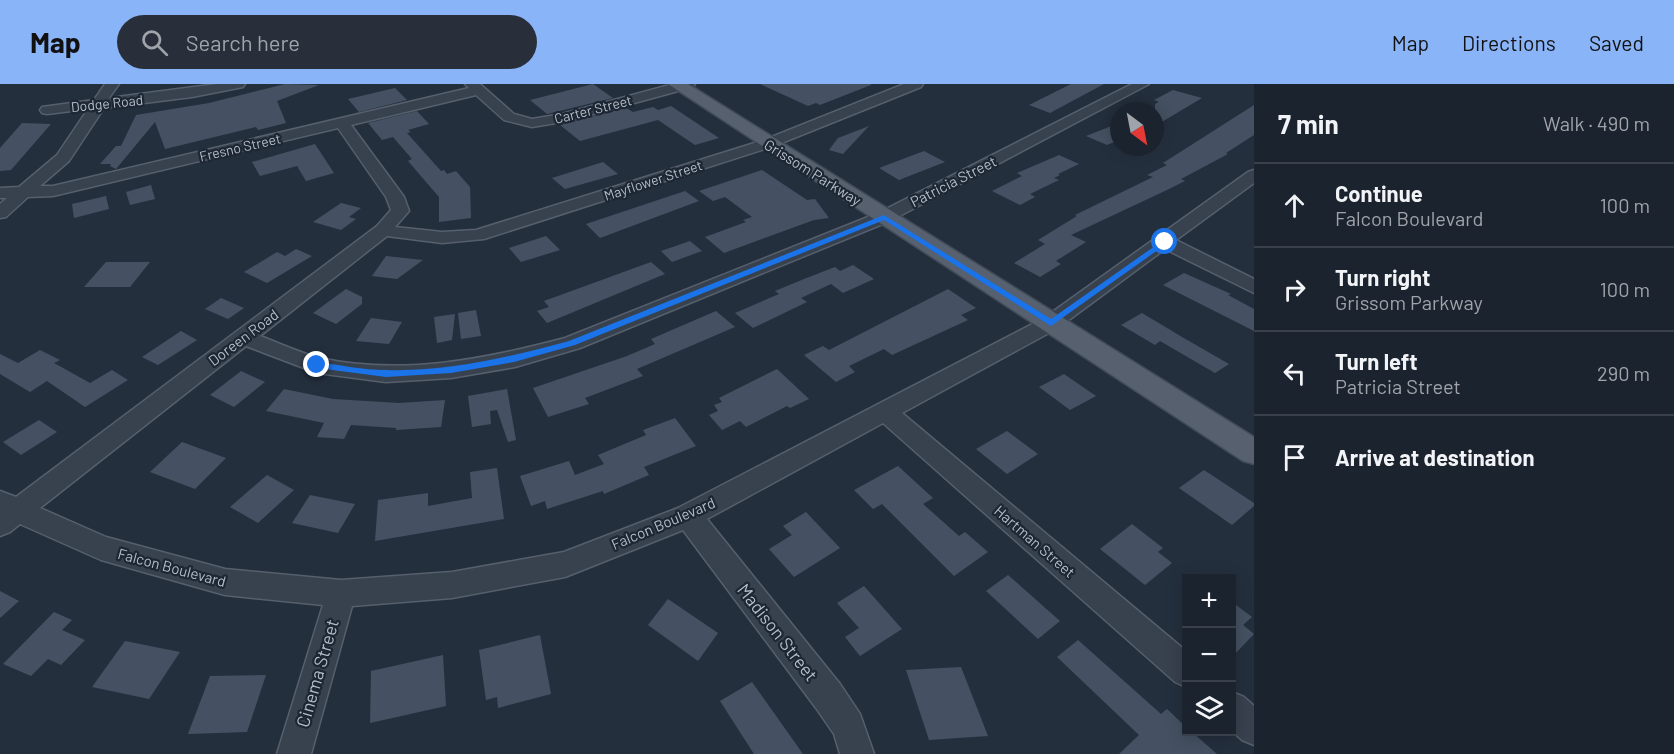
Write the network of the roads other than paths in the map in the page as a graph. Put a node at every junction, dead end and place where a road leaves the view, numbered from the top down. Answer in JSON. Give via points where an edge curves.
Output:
{"nodes":[{"id":1,"x":112,"y":84,"type":"edge"},
{"id":2,"x":238,"y":84,"type":"edge"},
{"id":3,"x":916,"y":84,"type":"edge"},
{"id":4,"x":1142,"y":84,"type":"edge"},
{"id":5,"x":681,"y":85,"type":"edge"},
{"id":6,"x":475,"y":87,"type":"edge"},
{"id":7,"x":96,"y":105,"type":"junction"},
{"id":8,"x":47,"y":110,"type":"dead end"},
{"id":9,"x":342,"y":123,"type":"junction"},
{"id":10,"x":769,"y":143,"type":"junction"},
{"id":11,"x":1250,"y":182,"type":"edge"},
{"id":12,"x":0,"y":193,"type":"edge"},
{"id":13,"x":24,"y":193,"type":"junction"},
{"id":14,"x":0,"y":213,"type":"edge"},
{"id":15,"x":884,"y":217,"type":"junction"},
{"id":16,"x":383,"y":230,"type":"junction"},
{"id":17,"x":1165,"y":242,"type":"junction"},
{"id":18,"x":1254,"y":287,"type":"edge"},
{"id":19,"x":1051,"y":323,"type":"junction"},
{"id":20,"x":242,"y":337,"type":"junction"},
{"id":21,"x":884,"y":411,"type":"junction"},
{"id":22,"x":1254,"y":452,"type":"edge"},
{"id":23,"x":5,"y":513,"type":"edge"},
{"id":24,"x":688,"y":516,"type":"junction"},
{"id":25,"x":340,"y":593,"type":"junction"},
{"id":26,"x":1182,"y":667,"type":"edge"},
{"id":27,"x":1236,"y":712,"type":"edge"},
{"id":28,"x":1254,"y":728,"type":"edge"},
{"id":29,"x":294,"y":754,"type":"edge"},
{"id":30,"x":857,"y":754,"type":"edge"}],
"edges":[{"from":1,"to":7,"type":"street"},
{"from":2,"to":7,"type":"street","name":"Dodge Road"},
{"from":3,"to":10,"type":"street","name":"Mayflower Street"},
{"from":4,"to":15,"type":"street","name":"Patricia Street"},
{"from":5,"to":6,"type":"street","name":"Carter Street","via":[[532,123],[509,117]]},
{"from":5,"to":10,"type":"main road","name":"Grissom Parkway"},
{"from":6,"to":9,"type":"street","name":"Fresno Street"},
{"from":7,"to":8,"type":"street","name":"Dodge Road"},
{"from":7,"to":13,"type":"street","via":[[63,158]]},
{"from":9,"to":13,"type":"street","name":"Fresno Street","via":[[53,191]]},
{"from":9,"to":16,"type":"street","name":"Doreen Road","via":[[395,197],[400,211]]},
{"from":10,"to":15,"type":"main road","name":"Grissom Parkway"},
{"from":10,"to":16,"type":"street","name":"Mayflower Street","via":[[478,235],[427,239]]},
{"from":11,"to":17,"type":"street","name":"Falcon Boulevard"},
{"from":12,"to":13,"type":"street","name":"Fresno Street"},
{"from":13,"to":14,"type":"street"},
{"from":15,"to":19,"type":"main road","name":"Grissom Parkway"},
{"from":15,"to":20,"type":"street","name":"Patricia Street","via":[[572,343],[514,359],[451,370],[386,374],[317,365]]},
{"from":16,"to":20,"type":"street","name":"Doreen Road"},
{"from":17,"to":18,"type":"street"},
{"from":17,"to":19,"type":"street","name":"Falcon Boulevard"},
{"from":19,"to":21,"type":"street","name":"Falcon Boulevard"},
{"from":19,"to":22,"type":"main road","name":"Grissom Parkway"},
{"from":20,"to":23,"type":"street","name":"Doreen Road"},
{"from":21,"to":24,"type":"street","name":"Falcon Boulevard"},
{"from":21,"to":26,"type":"street","name":"Hartman Street"},
{"from":23,"to":25,"type":"street","name":"Falcon Boulevard","via":[[101,548],[225,582]]},
{"from":24,"to":25,"type":"street","name":"Falcon Boulevard","via":[[565,564],[452,585]]},
{"from":24,"to":30,"type":"street","name":"Madison Street","via":[[828,696],[848,726]]},
{"from":25,"to":29,"type":"street","name":"Cinema Street"},
{"from":27,"to":28,"type":"street"}]}
